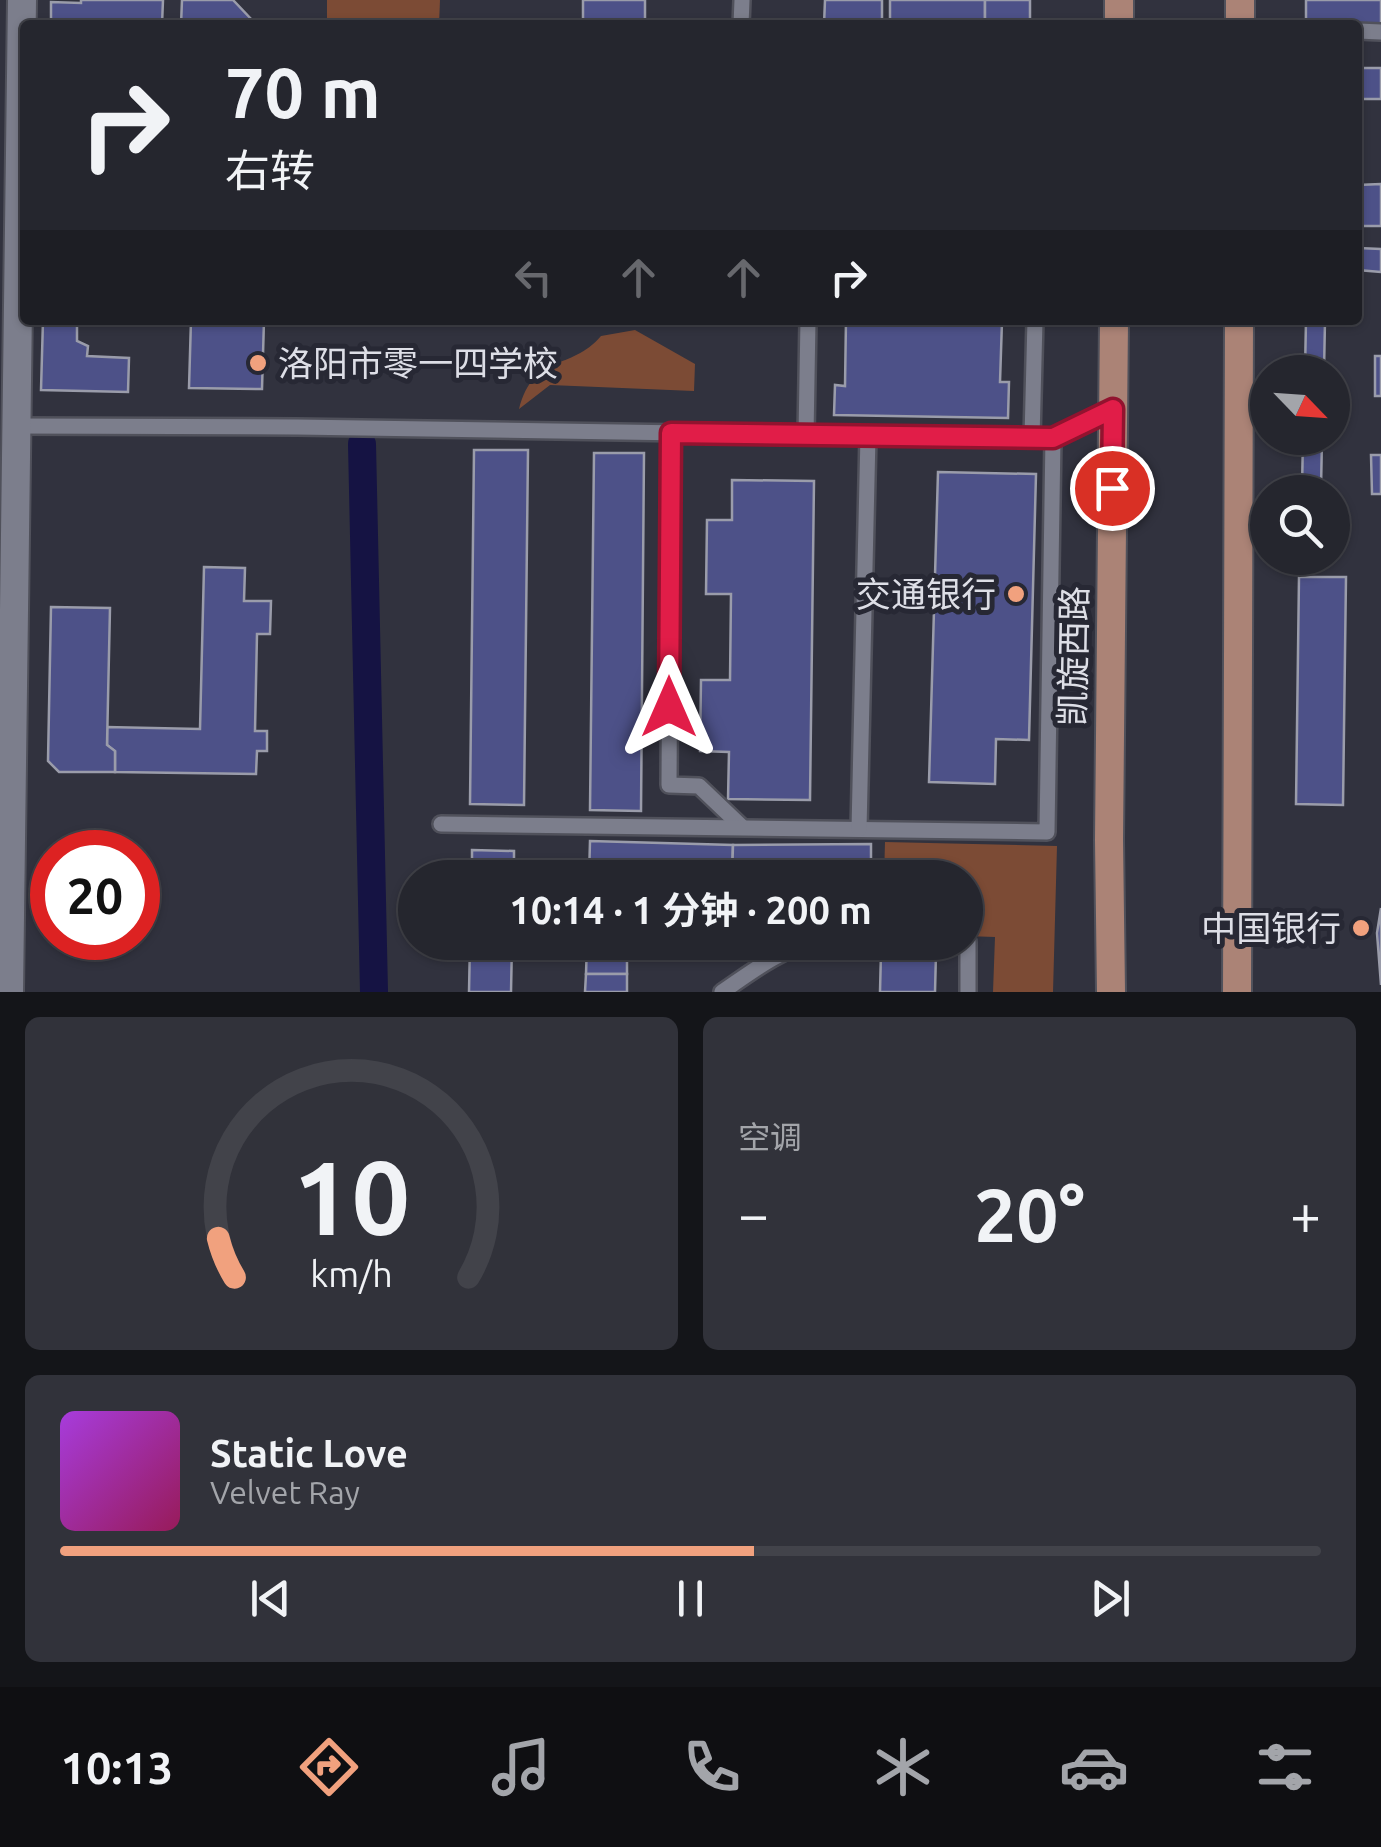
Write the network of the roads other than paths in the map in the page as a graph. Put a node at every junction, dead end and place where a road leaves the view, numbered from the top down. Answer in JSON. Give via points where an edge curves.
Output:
{"nodes":[{"id":1,"x":20,"y":142,"type":"edge"},
{"id":2,"x":808,"y":325,"type":"edge"},
{"id":3,"x":1036,"y":325,"type":"edge"},
{"id":4,"x":1114,"y":325,"type":"edge"},
{"id":5,"x":1239,"y":325,"type":"edge"},
{"id":6,"x":1113,"y":409,"type":"junction"},
{"id":7,"x":16,"y":426,"type":"junction"},
{"id":8,"x":671,"y":433,"type":"junction"},
{"id":9,"x":806,"y":435,"type":"junction"},
{"id":10,"x":868,"y":436,"type":"junction"},
{"id":11,"x":1032,"y":438,"type":"junction"},
{"id":12,"x":1053,"y":438,"type":"junction"},
{"id":13,"x":441,"y":824,"type":"dead end"},
{"id":14,"x":742,"y":828,"type":"junction"},
{"id":15,"x":859,"y":829,"type":"junction"},
{"id":16,"x":772,"y":960,"type":"edge"},
{"id":17,"x":968,"y":960,"type":"edge"},
{"id":18,"x":8,"y":992,"type":"edge"},
{"id":19,"x":722,"y":992,"type":"edge"},
{"id":20,"x":968,"y":992,"type":"edge"},
{"id":21,"x":1112,"y":992,"type":"edge"},
{"id":22,"x":1237,"y":992,"type":"edge"}],
"edges":[{"from":1,"to":7,"type":"street"},
{"from":2,"to":9,"type":"lane"},
{"from":3,"to":11,"type":"lane"},
{"from":4,"to":6,"type":"main road","name":"凯旋西路"},
{"from":5,"to":22,"type":"main road"},
{"from":6,"to":12,"type":"lane"},
{"from":6,"to":21,"type":"main road","name":"凯旋西路"},
{"from":7,"to":8,"type":"lane"},
{"from":7,"to":18,"type":"street"},
{"from":8,"to":9,"type":"lane"},
{"from":8,"to":14,"type":"lane","via":[[669,785],[699,786]]},
{"from":9,"to":10,"type":"lane"},
{"from":10,"to":11,"type":"lane"},
{"from":10,"to":15,"type":"lane"},
{"from":11,"to":12,"type":"lane"},
{"from":12,"to":15,"type":"lane","via":[[1047,832]]},
{"from":13,"to":14,"type":"lane"},
{"from":14,"to":15,"type":"lane"},
{"from":16,"to":19,"type":"lane"},
{"from":17,"to":20,"type":"lane"}]}
